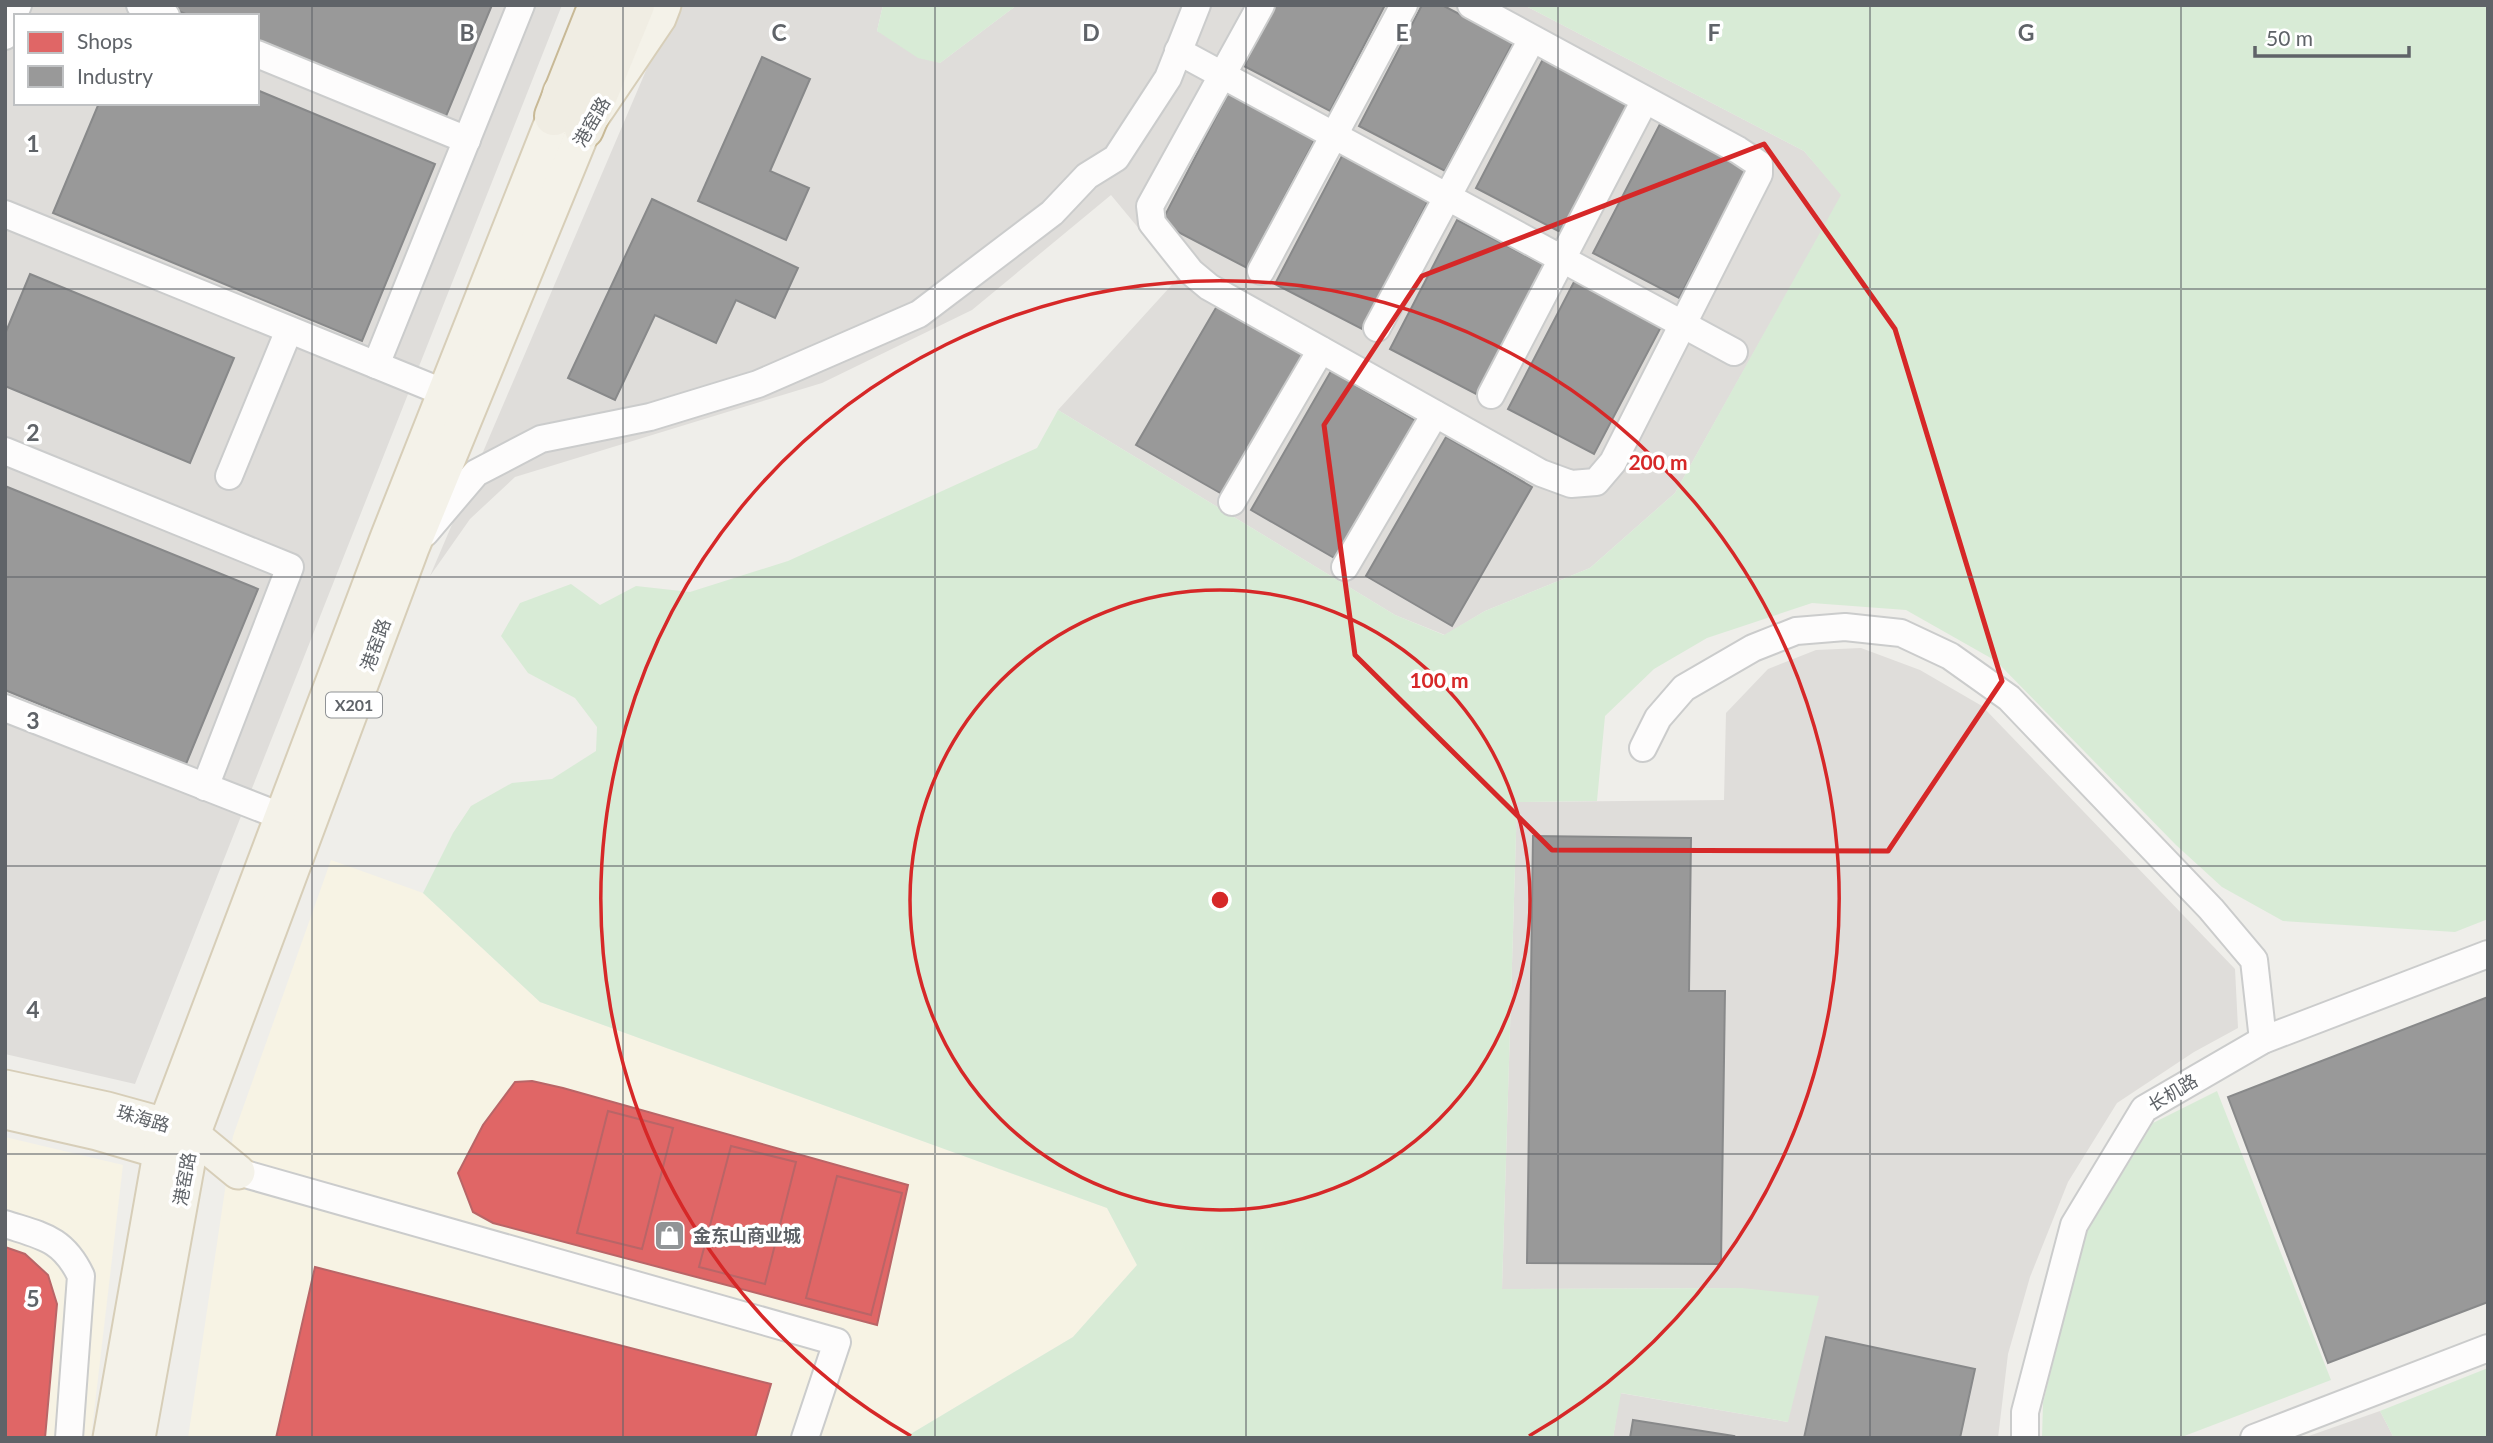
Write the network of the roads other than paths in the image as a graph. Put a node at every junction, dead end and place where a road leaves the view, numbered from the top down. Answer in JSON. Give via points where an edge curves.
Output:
{"nodes":[{"id":1,"x":140,"y":5,"type":"edge"},
{"id":2,"x":521,"y":5,"type":"edge"},
{"id":3,"x":583,"y":5,"type":"edge"},
{"id":4,"x":598,"y":5,"type":"edge"},
{"id":5,"x":635,"y":5,"type":"edge"},
{"id":6,"x":664,"y":5,"type":"edge"},
{"id":7,"x":1197,"y":5,"type":"edge"},
{"id":8,"x":1261,"y":5,"type":"edge"},
{"id":9,"x":1404,"y":5,"type":"edge"},
{"id":10,"x":1471,"y":5,"type":"edge"},
{"id":11,"x":161,"y":14,"type":"edge"},
{"id":12,"x":14,"y":15,"type":"edge"},
{"id":13,"x":5,"y":37,"type":"edge"},
{"id":14,"x":1532,"y":39,"type":"junction"},
{"id":15,"x":1178,"y":51,"type":"junction"},
{"id":16,"x":259,"y":55,"type":"edge"},
{"id":17,"x":1222,"y":75,"type":"junction"},
{"id":18,"x":1645,"y":100,"type":"junction"},
{"id":19,"x":569,"y":122,"type":"junction"},
{"id":20,"x":1334,"y":135,"type":"junction"},
{"id":21,"x":467,"y":140,"type":"junction"},
{"id":22,"x":1448,"y":197,"type":"junction"},
{"id":23,"x":5,"y":214,"type":"edge"},
{"id":24,"x":1562,"y":259,"type":"junction"},
{"id":25,"x":1261,"y":271,"type":"dead end"},
{"id":26,"x":1683,"y":324,"type":"junction"},
{"id":27,"x":1377,"y":328,"type":"dead end"},
{"id":28,"x":289,"y":330,"type":"junction"},
{"id":29,"x":1321,"y":350,"type":"junction"},
{"id":30,"x":1734,"y":352,"type":"dead end"},
{"id":31,"x":376,"y":365,"type":"junction"},
{"id":32,"x":445,"y":393,"type":"junction"},
{"id":33,"x":1491,"y":395,"type":"dead end"},
{"id":34,"x":1436,"y":414,"type":"junction"},
{"id":35,"x":5,"y":451,"type":"edge"},
{"id":36,"x":229,"y":476,"type":"dead end"},
{"id":37,"x":1232,"y":502,"type":"dead end"},
{"id":38,"x":412,"y":548,"type":"junction"},
{"id":39,"x":1345,"y":567,"type":"dead end"},
{"id":40,"x":5,"y":709,"type":"edge"},
{"id":41,"x":1643,"y":748,"type":"dead end"},
{"id":42,"x":205,"y":787,"type":"junction"},
{"id":43,"x":283,"y":817,"type":"junction"},
{"id":44,"x":2488,"y":954,"type":"edge"},
{"id":45,"x":2263,"y":1040,"type":"junction"},
{"id":46,"x":5,"y":1087,"type":"edge"},
{"id":47,"x":5,"y":1112,"type":"edge"},
{"id":48,"x":177,"y":1143,"type":"junction"},
{"id":49,"x":239,"y":1172,"type":"joint"},
{"id":50,"x":5,"y":1224,"type":"edge"},
{"id":51,"x":2488,"y":1348,"type":"edge"},
{"id":52,"x":70,"y":1429,"type":"edge"},
{"id":53,"x":120,"y":1433,"type":"edge"},
{"id":54,"x":805,"y":1438,"type":"edge"},
{"id":55,"x":2025,"y":1438,"type":"edge"},
{"id":56,"x":2254,"y":1438,"type":"edge"}],
"edges":[{"from":1,"to":11,"type":"street"},
{"from":2,"to":21,"type":"street"},
{"from":3,"to":19,"type":"main road","name":"港窑路","number":"X201"},
{"from":4,"to":19,"type":"highway"},
{"from":5,"to":19,"type":"highway"},
{"from":6,"to":19,"type":"main road","name":"港窑路","number":"X201","via":[[659,18]]},
{"from":7,"to":15,"type":"street"},
{"from":8,"to":17,"type":"street"},
{"from":9,"to":20,"type":"street"},
{"from":10,"to":14,"type":"street"},
{"from":12,"to":13,"type":"street"},
{"from":14,"to":18,"type":"street"},
{"from":14,"to":22,"type":"street"},
{"from":15,"to":17,"type":"street"},
{"from":15,"to":38,"type":"street","via":[[1168,78],[1116,158],[1087,176],[1052,213],[919,314],[758,384],[650,416],[541,439],[476,473]]},
{"from":16,"to":21,"type":"street"},
{"from":17,"to":20,"type":"street"},
{"from":17,"to":29,"type":"street","via":[[1150,206],[1152,223],[1209,288]]},
{"from":18,"to":24,"type":"street"},
{"from":18,"to":26,"type":"street","via":[[1759,164],[1759,174]]},
{"from":19,"to":32,"type":"main road","name":"港窑路","number":"X201"},
{"from":19,"to":38,"type":"main road","name":"港窑路","number":"X201"},
{"from":20,"to":22,"type":"street"},
{"from":20,"to":25,"type":"street"},
{"from":21,"to":31,"type":"street"},
{"from":22,"to":24,"type":"street"},
{"from":22,"to":27,"type":"street"},
{"from":23,"to":28,"type":"street"},
{"from":24,"to":26,"type":"street"},
{"from":24,"to":33,"type":"street"},
{"from":26,"to":30,"type":"street"},
{"from":26,"to":34,"type":"street","via":[[1613,462],[1596,482],[1571,484],[1541,473]]},
{"from":28,"to":31,"type":"street"},
{"from":28,"to":36,"type":"street"},
{"from":29,"to":34,"type":"street"},
{"from":29,"to":37,"type":"street"},
{"from":31,"to":32,"type":"street"},
{"from":32,"to":43,"type":"main road","name":"港窑路","number":"X201"},
{"from":34,"to":39,"type":"street"},
{"from":35,"to":42,"type":"street","via":[[290,567]]},
{"from":38,"to":48,"type":"main road","name":"港窑路","number":"X201"},
{"from":40,"to":42,"type":"street"},
{"from":41,"to":45,"type":"street","via":[[1658,718],[1684,688],[1753,648],[1796,631],[1846,627],[1901,633],[1950,656],[2008,698],[2211,909],[2254,960]]},
{"from":42,"to":43,"type":"street"},
{"from":43,"to":48,"type":"main road","name":"港窑路","number":"X201"},
{"from":44,"to":45,"type":"street","name":"长机路"},
{"from":45,"to":55,"type":"street","name":"长机路","via":[[2144,1109],[2074,1225],[2025,1412]]},
{"from":46,"to":48,"type":"main road","name":"珠海路","via":[[107,1109]]},
{"from":47,"to":48,"type":"main road","name":"珠海路"},
{"from":48,"to":49,"type":"main road","name":"珠海路"},
{"from":48,"to":53,"type":"main road","name":"港窑路","number":"X201"},
{"from":49,"to":54,"type":"street","via":[[837,1342]]},
{"from":50,"to":52,"type":"street","via":[[50,1239],[72,1256],[80,1276]]},
{"from":51,"to":56,"type":"street"},
{"from":52,"to":53,"type":"street"}]}
